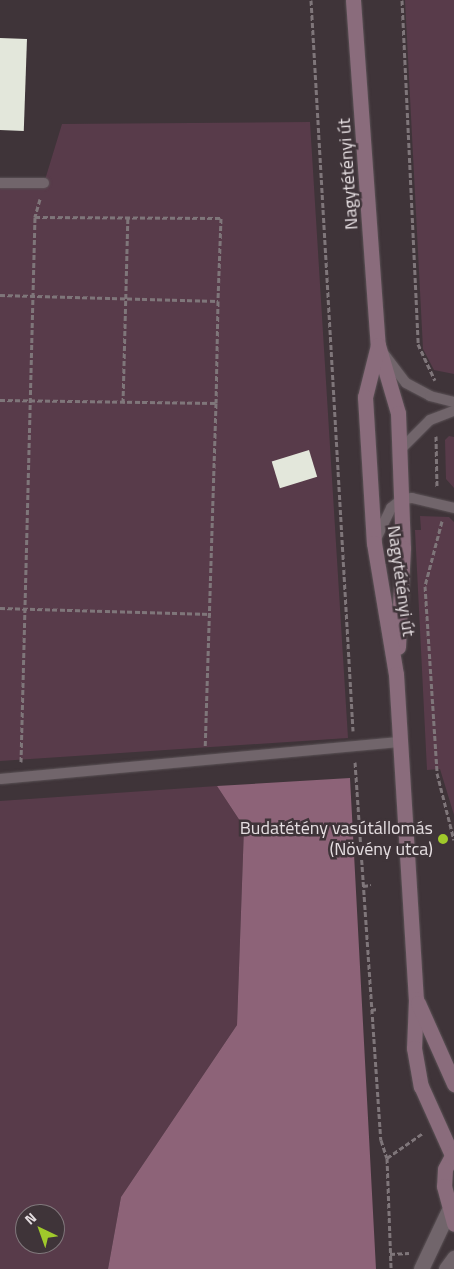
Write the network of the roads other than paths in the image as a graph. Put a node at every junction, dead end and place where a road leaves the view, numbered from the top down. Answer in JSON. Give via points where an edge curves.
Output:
{"nodes":[{"id":1,"x":353,"y":0,"type":"edge"},
{"id":2,"x":0,"y":183,"type":"edge"},
{"id":3,"x":44,"y":183,"type":"road end"},
{"id":4,"x":378,"y":345,"type":"junction"},
{"id":5,"x":454,"y":402,"type":"edge"},
{"id":6,"x":454,"y":411,"type":"edge"},
{"id":7,"x":400,"y":450,"type":"junction"},
{"id":8,"x":402,"y":499,"type":"junction"},
{"id":9,"x":453,"y":508,"type":"edge"},
{"id":10,"x":374,"y":543,"type":"junction"},
{"id":11,"x":396,"y":674,"type":"junction"},
{"id":12,"x":399,"y":742,"type":"junction"},
{"id":13,"x":0,"y":779,"type":"edge"},
{"id":14,"x":416,"y":999,"type":"junction"},
{"id":15,"x":454,"y":1084,"type":"edge"},
{"id":16,"x":453,"y":1153,"type":"edge"},
{"id":17,"x":451,"y":1218,"type":"edge"},
{"id":18,"x":454,"y":1258,"type":"edge"},
{"id":19,"x":421,"y":1269,"type":"edge"},
{"id":20,"x":446,"y":1269,"type":"edge"}],
"edges":[{"from":1,"to":4,"type":"main road","name":"Nagytétényi út"},
{"from":2,"to":3,"type":"lane"},
{"from":4,"to":5,"type":"lane","via":[[406,383],[430,396]]},
{"from":4,"to":7,"type":"main road","name":"Nagytétényi út","via":[[398,413]]},
{"from":4,"to":10,"type":"main road","name":"Nagytétényi út","via":[[365,397]]},
{"from":6,"to":7,"type":"lane","via":[[430,420]]},
{"from":7,"to":8,"type":"main road","name":"Nagytétényi út"},
{"from":8,"to":9,"type":"lane"},
{"from":8,"to":10,"type":"lane","via":[[391,508]]},
{"from":8,"to":11,"type":"main road","name":"Nagytétényi út","via":[[404,548]]},
{"from":10,"to":11,"type":"main road","name":"Nagytétényi út"},
{"from":11,"to":12,"type":"main road","name":"Nagytétényi út"},
{"from":12,"to":13,"type":"lane"},
{"from":12,"to":14,"type":"main road","name":"Nagytétényi út"},
{"from":14,"to":15,"type":"main road","name":"Nagytétényi út"},
{"from":14,"to":16,"type":"main road","name":"Nagytétényi út","via":[[414,1048],[422,1086]]},
{"from":16,"to":17,"type":"main road","name":"Nagytétényi út","via":[[446,1169],[444,1186]]},
{"from":17,"to":19,"type":"street","name":"Nagytétényi út"},
{"from":18,"to":20,"type":"street"}]}
